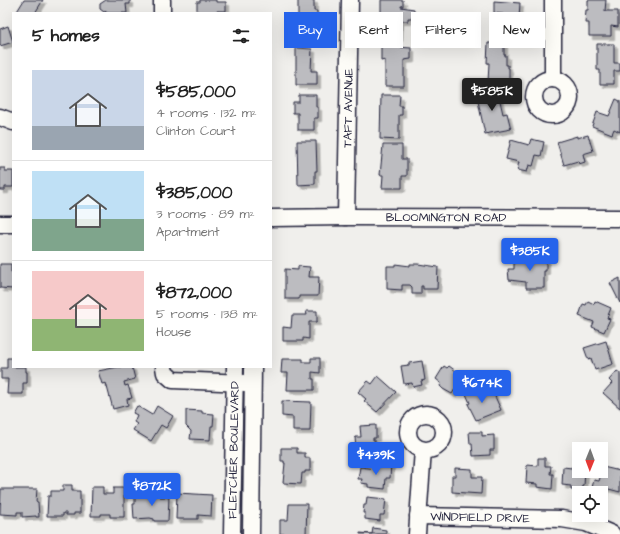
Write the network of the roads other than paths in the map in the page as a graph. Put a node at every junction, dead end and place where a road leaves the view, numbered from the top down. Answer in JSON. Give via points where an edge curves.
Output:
{"nodes":[{"id":1,"x":162,"y":0,"type":"edge"},
{"id":2,"x":350,"y":0,"type":"edge"},
{"id":3,"x":553,"y":0,"type":"edge"},
{"id":4,"x":162,"y":12,"type":"edge"},
{"id":5,"x":553,"y":79,"type":"dead end"},
{"id":6,"x":0,"y":117,"type":"edge"},
{"id":7,"x":12,"y":122,"type":"edge"},
{"id":8,"x":346,"y":217,"type":"junction"},
{"id":9,"x":272,"y":218,"type":"edge"},
{"id":10,"x":620,"y":218,"type":"edge"},
{"id":11,"x":0,"y":224,"type":"edge"},
{"id":12,"x":12,"y":224,"type":"edge"},
{"id":13,"x":164,"y":368,"type":"edge"},
{"id":14,"x":253,"y":368,"type":"edge"},
{"id":15,"x":234,"y":375,"type":"edge"},
{"id":16,"x":253,"y":383,"type":"junction"},
{"id":17,"x":423,"y":450,"type":"dead end"},
{"id":18,"x":418,"y":516,"type":"junction"},
{"id":19,"x":606,"y":533,"type":"edge"},
{"id":20,"x":232,"y":534,"type":"edge"},
{"id":21,"x":251,"y":534,"type":"edge"},
{"id":22,"x":417,"y":534,"type":"edge"}],
"edges":[{"from":1,"to":4,"type":"street"},
{"from":2,"to":8,"type":"street","name":"TAFT AVENUE"},
{"from":3,"to":5,"type":"street"},
{"from":6,"to":7,"type":"street"},
{"from":8,"to":9,"type":"street","name":"BLOOMINGTON ROAD"},
{"from":8,"to":10,"type":"street","name":"BLOOMINGTON ROAD"},
{"from":11,"to":12,"type":"street"},
{"from":13,"to":15,"type":"street","via":[[165,373],[172,380]]},
{"from":14,"to":16,"type":"street","name":"FLETCHER BOULEVARD"},
{"from":15,"to":16,"type":"street"},
{"from":15,"to":20,"type":"street","name":"FLETCHER BOULEVARD"},
{"from":16,"to":21,"type":"street","name":"FLETCHER BOULEVARD"},
{"from":17,"to":18,"type":"street"},
{"from":18,"to":19,"type":"street","name":"WINDFIELD DRIVE","via":[[562,519],[586,523]]},
{"from":18,"to":22,"type":"street"}]}
